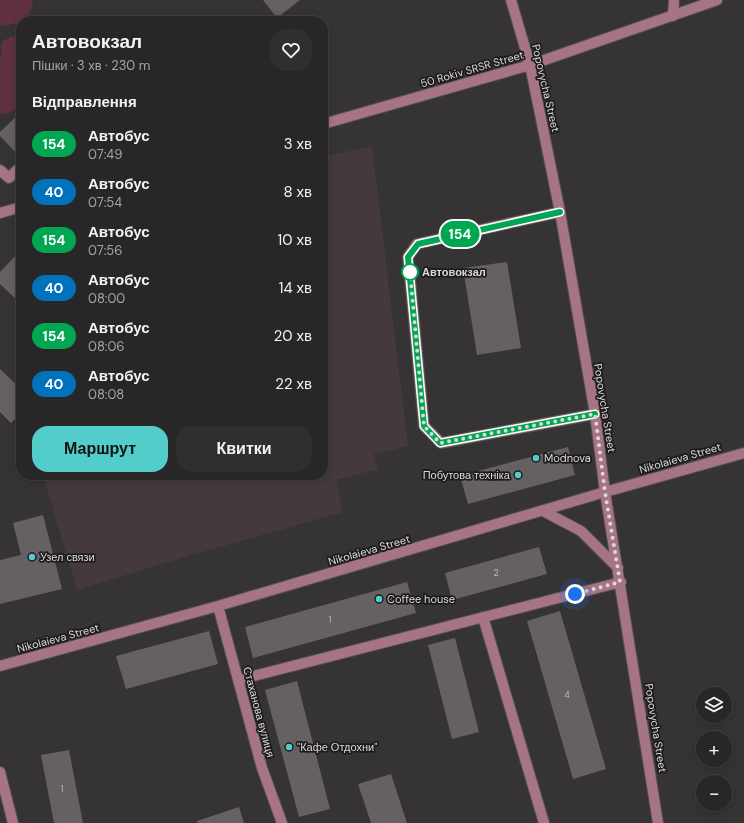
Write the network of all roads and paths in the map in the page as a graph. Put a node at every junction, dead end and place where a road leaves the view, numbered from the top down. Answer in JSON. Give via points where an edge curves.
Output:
{"nodes":[{"id":1,"x":511,"y":0,"type":"edge"},
{"id":2,"x":674,"y":0,"type":"edge"},
{"id":3,"x":717,"y":0,"type":"edge"},
{"id":4,"x":673,"y":16,"type":"junction"},
{"id":5,"x":530,"y":65,"type":"junction"},
{"id":6,"x":328,"y":123,"type":"edge"},
{"id":7,"x":0,"y":170,"type":"edge"},
{"id":8,"x":16,"y":171,"type":"edge"},
{"id":9,"x":16,"y":208,"type":"edge"},
{"id":10,"x":560,"y":212,"type":"junction"},
{"id":11,"x":0,"y":213,"type":"edge"},
{"id":12,"x":595,"y":414,"type":"junction"},
{"id":13,"x":744,"y":453,"type":"edge"},
{"id":14,"x":605,"y":492,"type":"junction"},
{"id":15,"x":543,"y":511,"type":"junction"},
{"id":16,"x":618,"y":568,"type":"junction"},
{"id":17,"x":620,"y":582,"type":"junction"},
{"id":18,"x":218,"y":606,"type":"junction"},
{"id":19,"x":483,"y":617,"type":"junction"},
{"id":20,"x":0,"y":666,"type":"edge"},
{"id":21,"x":238,"y":680,"type":"junction"},
{"id":22,"x":0,"y":772,"type":"edge"},
{"id":23,"x":13,"y":823,"type":"edge"},
{"id":24,"x":282,"y":823,"type":"edge"},
{"id":25,"x":544,"y":823,"type":"edge"},
{"id":26,"x":658,"y":823,"type":"edge"}],
"edges":[{"from":1,"to":5,"type":"street","name":"Popovycha Street"},
{"from":2,"to":4,"type":"street"},
{"from":3,"to":4,"type":"street","name":"50 Rokiv SRSR Street"},
{"from":4,"to":5,"type":"street","name":"50 Rokiv SRSR Street"},
{"from":5,"to":6,"type":"street","name":"50 Rokiv SRSR Street"},
{"from":5,"to":10,"type":"street","name":"Popovycha Street"},
{"from":7,"to":8,"type":"street","via":[[9,178]]},
{"from":9,"to":11,"type":"street"},
{"from":10,"to":12,"type":"street","name":"Popovycha Street"},
{"from":10,"to":12,"type":"street","via":[[418,244],[408,257],[424,426],[440,443]]},
{"from":12,"to":14,"type":"street","name":"Popovycha Street"},
{"from":13,"to":14,"type":"street","name":"Nikolaieva Street"},
{"from":14,"to":15,"type":"street","name":"Nikolaieva Street"},
{"from":14,"to":16,"type":"street","name":"Popovycha Street"},
{"from":15,"to":16,"type":"street","via":[[581,531]]},
{"from":15,"to":18,"type":"street","name":"Nikolaieva Street"},
{"from":16,"to":17,"type":"street","name":"Popovycha Street"},
{"from":17,"to":19,"type":"street"},
{"from":17,"to":26,"type":"street","name":"Popovycha Street"},
{"from":18,"to":20,"type":"street","name":"Nikolaieva Street"},
{"from":18,"to":21,"type":"street","name":"Стаханова вулиця"},
{"from":19,"to":21,"type":"street"},
{"from":19,"to":25,"type":"street"},
{"from":21,"to":24,"type":"street","name":"Стаханова вулиця","via":[[262,768]]},
{"from":22,"to":23,"type":"street"}]}
